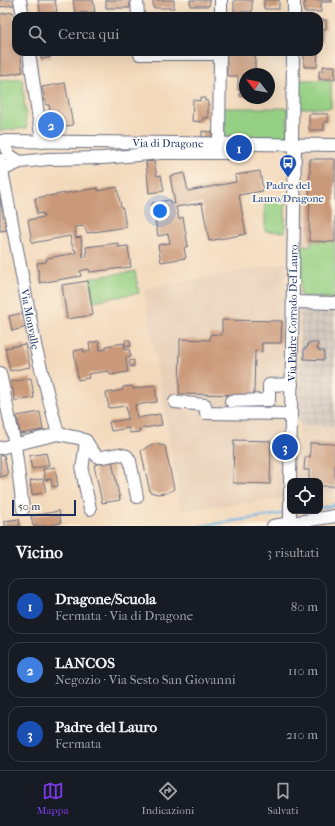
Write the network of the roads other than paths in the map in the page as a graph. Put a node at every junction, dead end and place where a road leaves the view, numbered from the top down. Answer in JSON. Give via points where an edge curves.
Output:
{"nodes":[{"id":1,"x":20,"y":0,"type":"edge"},
{"id":2,"x":137,"y":0,"type":"edge"},
{"id":3,"x":221,"y":0,"type":"edge"},
{"id":4,"x":294,"y":0,"type":"edge"},
{"id":5,"x":22,"y":12,"type":"edge"},
{"id":6,"x":138,"y":12,"type":"edge"},
{"id":7,"x":221,"y":12,"type":"edge"},
{"id":8,"x":294,"y":12,"type":"edge"},
{"id":9,"x":30,"y":56,"type":"edge"},
{"id":10,"x":220,"y":56,"type":"edge"},
{"id":11,"x":293,"y":56,"type":"edge"},
{"id":12,"x":2,"y":141,"type":"edge"},
{"id":13,"x":42,"y":142,"type":"junction"},
{"id":14,"x":109,"y":143,"type":"junction"},
{"id":15,"x":219,"y":144,"type":"junction"},
{"id":16,"x":294,"y":145,"type":"junction"},
{"id":17,"x":335,"y":145,"type":"edge"},
{"id":18,"x":206,"y":149,"type":"junction"},
{"id":19,"x":236,"y":153,"type":"dead end"},
{"id":20,"x":103,"y":158,"type":"junction"},
{"id":21,"x":20,"y":162,"type":"junction"},
{"id":22,"x":1,"y":165,"type":"edge"},
{"id":23,"x":293,"y":302,"type":"junction"},
{"id":24,"x":335,"y":303,"type":"edge"},
{"id":25,"x":0,"y":373,"type":"edge"},
{"id":26,"x":292,"y":384,"type":"junction"},
{"id":27,"x":231,"y":401,"type":"dead end"},
{"id":28,"x":175,"y":402,"type":"dead end"},
{"id":29,"x":291,"y":414,"type":"junction"},
{"id":30,"x":58,"y":434,"type":"junction"},
{"id":31,"x":86,"y":441,"type":"junction"},
{"id":32,"x":15,"y":445,"type":"junction"},
{"id":33,"x":0,"y":448,"type":"edge"},
{"id":34,"x":290,"y":478,"type":"edge"},
{"id":35,"x":137,"y":497,"type":"dead end"},
{"id":36,"x":90,"y":509,"type":"dead end"},
{"id":37,"x":23,"y":510,"type":"dead end"},
{"id":38,"x":290,"y":514,"type":"edge"},
{"id":39,"x":335,"y":516,"type":"edge"},
{"id":40,"x":290,"y":523,"type":"junction"},
{"id":41,"x":273,"y":526,"type":"edge"}],
"edges":[{"from":1,"to":5,"type":"street"},
{"from":2,"to":6,"type":"street"},
{"from":3,"to":7,"type":"street"},
{"from":4,"to":8,"type":"street"},
{"from":9,"to":13,"type":"street"},
{"from":10,"to":15,"type":"street"},
{"from":11,"to":16,"type":"street","name":"Via Padre Corrado Del Lauro"},
{"from":12,"to":13,"type":"street","name":"Via di Dragone"},
{"from":12,"to":21,"type":"street","via":[[9,155]]},
{"from":13,"to":14,"type":"street","name":"Via di Dragone"},
{"from":14,"to":18,"type":"street","name":"Via di Dragone"},
{"from":14,"to":20,"type":"street"},
{"from":15,"to":16,"type":"street","name":"Via di Dragone"},
{"from":15,"to":18,"type":"street","name":"Via di Dragone"},
{"from":16,"to":17,"type":"street","name":"Via di Dragone"},
{"from":16,"to":23,"type":"street","name":"Via Padre Corrado Del Lauro"},
{"from":18,"to":19,"type":"street"},
{"from":18,"to":20,"type":"street"},
{"from":20,"to":21,"type":"street"},
{"from":21,"to":22,"type":"street"},
{"from":22,"to":30,"type":"street","name":"Via Monvalle","via":[[36,349]]},
{"from":23,"to":24,"type":"street"},
{"from":23,"to":26,"type":"street","name":"Via Padre Corrado Del Lauro"},
{"from":25,"to":32,"type":"street"},
{"from":26,"to":27,"type":"street","via":[[268,385],[269,400]]},
{"from":26,"to":29,"type":"street","name":"Via Padre Corrado Del Lauro"},
{"from":28,"to":29,"type":"street","via":[[206,405],[206,413]]},
{"from":29,"to":34,"type":"street","name":"Via Padre Corrado Del Lauro"},
{"from":30,"to":31,"type":"street"},
{"from":30,"to":32,"type":"street"},
{"from":31,"to":35,"type":"street","via":[[98,456],[127,456]]},
{"from":31,"to":36,"type":"street","via":[[82,471]]},
{"from":32,"to":33,"type":"street"},
{"from":32,"to":37,"type":"street"},
{"from":38,"to":40,"type":"street"},
{"from":39,"to":40,"type":"street"},
{"from":40,"to":41,"type":"street"}]}
